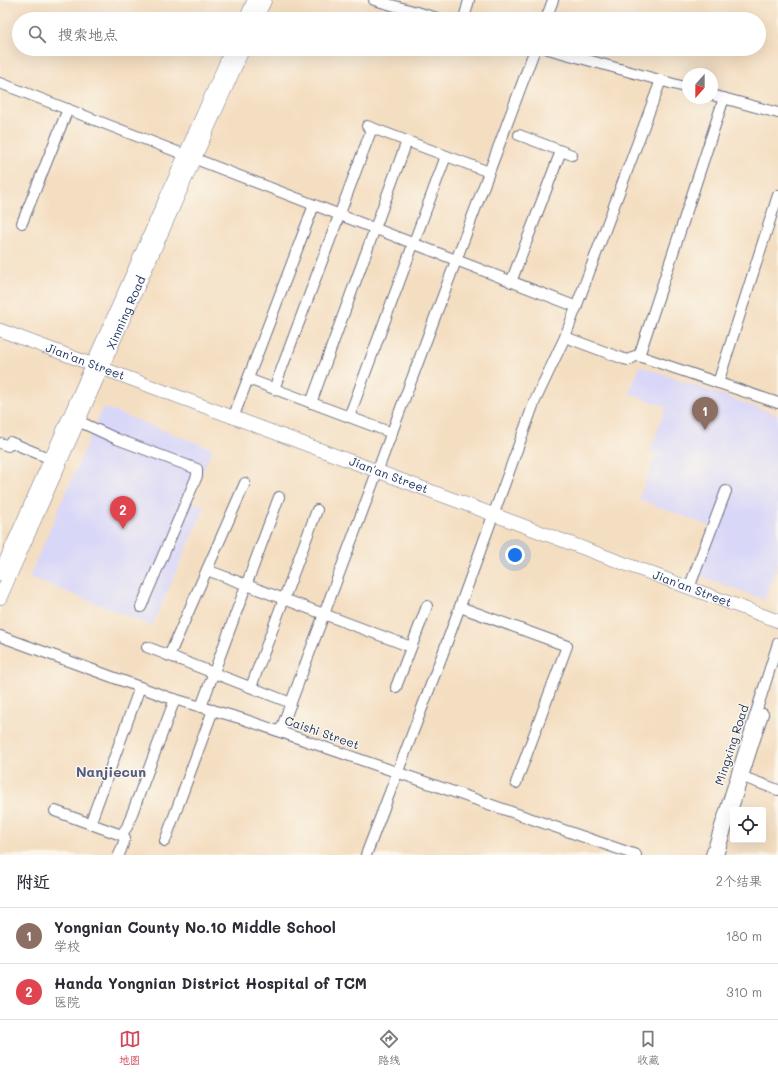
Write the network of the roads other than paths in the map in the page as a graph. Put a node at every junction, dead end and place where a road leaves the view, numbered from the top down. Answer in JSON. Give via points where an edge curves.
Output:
{"nodes":[{"id":1,"x":254,"y":0,"type":"edge"},
{"id":2,"x":265,"y":0,"type":"edge"},
{"id":3,"x":374,"y":0,"type":"edge"},
{"id":4,"x":470,"y":0,"type":"edge"},
{"id":5,"x":552,"y":0,"type":"edge"},
{"id":6,"x":249,"y":12,"type":"edge"},
{"id":7,"x":259,"y":12,"type":"edge"},
{"id":8,"x":416,"y":12,"type":"edge"},
{"id":9,"x":466,"y":12,"type":"edge"},
{"id":10,"x":548,"y":12,"type":"edge"},
{"id":11,"x":229,"y":56,"type":"edge"},
{"id":12,"x":240,"y":56,"type":"edge"},
{"id":13,"x":532,"y":56,"type":"edge"},
{"id":14,"x":574,"y":56,"type":"edge"},
{"id":15,"x":661,"y":80,"type":"junction"},
{"id":16,"x":0,"y":82,"type":"edge"},
{"id":17,"x":682,"y":86,"type":"edge"},
{"id":18,"x":718,"y":96,"type":"edge"},
{"id":19,"x":724,"y":98,"type":"junction"},
{"id":20,"x":68,"y":109,"type":"junction"},
{"id":21,"x":778,"y":113,"type":"edge"},
{"id":22,"x":519,"y":136,"type":"dead end"},
{"id":23,"x":407,"y":141,"type":"junction"},
{"id":24,"x":561,"y":151,"type":"junction"},
{"id":25,"x":572,"y":155,"type":"dead end"},
{"id":26,"x":446,"y":156,"type":"junction"},
{"id":27,"x":190,"y":157,"type":"junction"},
{"id":28,"x":489,"y":172,"type":"junction"},
{"id":29,"x":778,"y":195,"type":"edge"},
{"id":30,"x":314,"y":205,"type":"junction"},
{"id":31,"x":339,"y":215,"type":"junction"},
{"id":32,"x":22,"y":224,"type":"dead end"},
{"id":33,"x":376,"y":229,"type":"junction"},
{"id":34,"x":414,"y":244,"type":"junction"},
{"id":35,"x":456,"y":260,"type":"junction"},
{"id":36,"x":511,"y":282,"type":"junction"},
{"id":37,"x":577,"y":307,"type":"junction"},
{"id":38,"x":0,"y":330,"type":"edge"},
{"id":39,"x":565,"y":337,"type":"junction"},
{"id":40,"x":639,"y":356,"type":"junction"},
{"id":41,"x":97,"y":367,"type":"junction"},
{"id":42,"x":248,"y":379,"type":"junction"},
{"id":43,"x":718,"y":383,"type":"junction"},
{"id":44,"x":274,"y":389,"type":"junction"},
{"id":45,"x":311,"y":403,"type":"junction"},
{"id":46,"x":778,"y":403,"type":"edge"},
{"id":47,"x":349,"y":417,"type":"junction"},
{"id":48,"x":233,"y":418,"type":"junction"},
{"id":49,"x":78,"y":421,"type":"junction"},
{"id":50,"x":392,"y":433,"type":"junction"},
{"id":51,"x":0,"y":443,"type":"edge"},
{"id":52,"x":51,"y":459,"type":"junction"},
{"id":53,"x":378,"y":472,"type":"junction"},
{"id":54,"x":245,"y":483,"type":"dead end"},
{"id":55,"x":726,"y":492,"type":"dead end"},
{"id":56,"x":279,"y":496,"type":"dead end"},
{"id":57,"x":317,"y":510,"type":"dead end"},
{"id":58,"x":494,"y":515,"type":"junction"},
{"id":59,"x":207,"y":570,"type":"junction"},
{"id":60,"x":0,"y":574,"type":"edge"},
{"id":61,"x":246,"y":585,"type":"junction"},
{"id":62,"x":689,"y":588,"type":"junction"},
{"id":63,"x":0,"y":598,"type":"edge"},
{"id":64,"x":284,"y":599,"type":"junction"},
{"id":65,"x":427,"y":606,"type":"dead end"},
{"id":66,"x":141,"y":607,"type":"dead end"},
{"id":67,"x":460,"y":607,"type":"junction"},
{"id":68,"x":324,"y":614,"type":"junction"},
{"id":69,"x":778,"y":621,"type":"edge"},
{"id":70,"x":0,"y":636,"type":"edge"},
{"id":71,"x":778,"y":643,"type":"edge"},
{"id":72,"x":147,"y":647,"type":"dead end"},
{"id":73,"x":411,"y":647,"type":"junction"},
{"id":74,"x":169,"y":656,"type":"junction"},
{"id":75,"x":778,"y":666,"type":"edge"},
{"id":76,"x":213,"y":673,"type":"junction"},
{"id":77,"x":140,"y":687,"type":"junction"},
{"id":78,"x":251,"y":687,"type":"junction"},
{"id":79,"x":396,"y":687,"type":"dead end"},
{"id":80,"x":175,"y":699,"type":"junction"},
{"id":81,"x":291,"y":703,"type":"junction"},
{"id":82,"x":201,"y":707,"type":"junction"},
{"id":83,"x":213,"y":710,"type":"junction"},
{"id":84,"x":280,"y":732,"type":"junction"},
{"id":85,"x":397,"y":772,"type":"junction"},
{"id":86,"x":743,"y":777,"type":"junction"},
{"id":87,"x":516,"y":783,"type":"dead end"},
{"id":88,"x":778,"y":790,"type":"edge"},
{"id":89,"x":55,"y":811,"type":"dead end"},
{"id":90,"x":90,"y":824,"type":"junction"},
{"id":91,"x":121,"y":835,"type":"junction"},
{"id":92,"x":165,"y":841,"type":"dead end"},
{"id":93,"x":119,"y":855,"type":"edge"},
{"id":94,"x":366,"y":855,"type":"edge"},
{"id":95,"x":636,"y":855,"type":"edge"},
{"id":96,"x":711,"y":855,"type":"edge"},
{"id":97,"x":718,"y":855,"type":"edge"}],
"edges":[{"from":1,"to":6,"type":"main road"},
{"from":2,"to":7,"type":"main road"},
{"from":3,"to":8,"type":"street"},
{"from":4,"to":9,"type":"street"},
{"from":5,"to":10,"type":"street"},
{"from":11,"to":27,"type":"main road","name":"Xinming Road"},
{"from":12,"to":27,"type":"main road","name":"Xinming Road"},
{"from":13,"to":28,"type":"street"},
{"from":14,"to":15,"type":"street"},
{"from":15,"to":17,"type":"street"},
{"from":15,"to":37,"type":"street"},
{"from":16,"to":20,"type":"street"},
{"from":18,"to":19,"type":"street"},
{"from":19,"to":21,"type":"street"},
{"from":19,"to":40,"type":"street"},
{"from":20,"to":27,"type":"street"},
{"from":20,"to":32,"type":"street"},
{"from":22,"to":24,"type":"street"},
{"from":23,"to":26,"type":"street"},
{"from":23,"to":31,"type":"street","via":[[369,127]]},
{"from":23,"to":33,"type":"street"},
{"from":24,"to":25,"type":"street"},
{"from":24,"to":36,"type":"street"},
{"from":26,"to":28,"type":"street"},
{"from":26,"to":34,"type":"street"},
{"from":27,"to":30,"type":"street"},
{"from":27,"to":41,"type":"main road","name":"Xinming Road"},
{"from":28,"to":35,"type":"street"},
{"from":29,"to":43,"type":"street"},
{"from":30,"to":31,"type":"street"},
{"from":30,"to":42,"type":"street"},
{"from":31,"to":33,"type":"street"},
{"from":31,"to":44,"type":"street"},
{"from":33,"to":34,"type":"street"},
{"from":33,"to":45,"type":"street"},
{"from":34,"to":35,"type":"street"},
{"from":34,"to":47,"type":"street"},
{"from":35,"to":36,"type":"street"},
{"from":35,"to":50,"type":"street"},
{"from":36,"to":37,"type":"street"},
{"from":37,"to":39,"type":"street"},
{"from":38,"to":41,"type":"main road","name":"Jian'an Street"},
{"from":39,"to":40,"type":"street","via":[[624,359]]},
{"from":39,"to":58,"type":"street","via":[[534,403]]},
{"from":40,"to":43,"type":"street"},
{"from":41,"to":48,"type":"main road","name":"Jian'an Street"},
{"from":41,"to":49,"type":"main road","name":"Xinming Road"},
{"from":41,"to":52,"type":"main road","name":"Xinming Road"},
{"from":42,"to":44,"type":"street"},
{"from":42,"to":48,"type":"street"},
{"from":43,"to":46,"type":"street"},
{"from":44,"to":45,"type":"street"},
{"from":45,"to":47,"type":"street"},
{"from":47,"to":50,"type":"street"},
{"from":48,"to":53,"type":"main road","name":"Jian'an Street"},
{"from":49,"to":63,"type":"main road","name":"Xinming Road"},
{"from":49,"to":66,"type":"street","via":[[117,439],[197,469],[197,476]]},
{"from":50,"to":53,"type":"street"},
{"from":51,"to":52,"type":"street","via":[[8,446],[10,442]]},
{"from":52,"to":60,"type":"main road","name":"Xinming Road"},
{"from":53,"to":58,"type":"main road","name":"Jian'an Street"},
{"from":53,"to":68,"type":"street"},
{"from":54,"to":59,"type":"street"},
{"from":55,"to":62,"type":"street"},
{"from":56,"to":61,"type":"street"},
{"from":57,"to":64,"type":"street"},
{"from":58,"to":62,"type":"main road","name":"Jian'an Street"},
{"from":58,"to":67,"type":"street"},
{"from":59,"to":61,"type":"street"},
{"from":59,"to":74,"type":"street"},
{"from":61,"to":64,"type":"street"},
{"from":61,"to":76,"type":"street"},
{"from":62,"to":69,"type":"main road","name":"Jian'an Street"},
{"from":64,"to":68,"type":"street"},
{"from":64,"to":78,"type":"street"},
{"from":65,"to":73,"type":"street"},
{"from":67,"to":85,"type":"street"},
{"from":67,"to":87,"type":"street","via":[[567,646]]},
{"from":68,"to":73,"type":"street"},
{"from":68,"to":81,"type":"street"},
{"from":70,"to":77,"type":"street","name":"Caishi Street"},
{"from":71,"to":96,"type":"street","name":"Mingxing Road"},
{"from":72,"to":74,"type":"street"},
{"from":73,"to":79,"type":"street"},
{"from":74,"to":76,"type":"street"},
{"from":75,"to":86,"type":"street","name":"Mingxing Road"},
{"from":76,"to":78,"type":"street"},
{"from":76,"to":82,"type":"street"},
{"from":77,"to":80,"type":"street","name":"Caishi Street"},
{"from":77,"to":90,"type":"street"},
{"from":78,"to":81,"type":"street"},
{"from":80,"to":82,"type":"street","name":"Caishi Street"},
{"from":80,"to":91,"type":"street","via":[[127,827]]},
{"from":81,"to":84,"type":"street"},
{"from":82,"to":83,"type":"street","name":"Caishi Street"},
{"from":83,"to":84,"type":"street","name":"Caishi Street"},
{"from":83,"to":92,"type":"street"},
{"from":84,"to":85,"type":"street","name":"Caishi Street"},
{"from":85,"to":94,"type":"street"},
{"from":85,"to":95,"type":"street","name":"Caishi Street"},
{"from":86,"to":88,"type":"street"},
{"from":86,"to":97,"type":"street","name":"Mingxing Road"},
{"from":89,"to":90,"type":"street"},
{"from":90,"to":91,"type":"street"},
{"from":91,"to":93,"type":"street","via":[[125,839]]}]}
